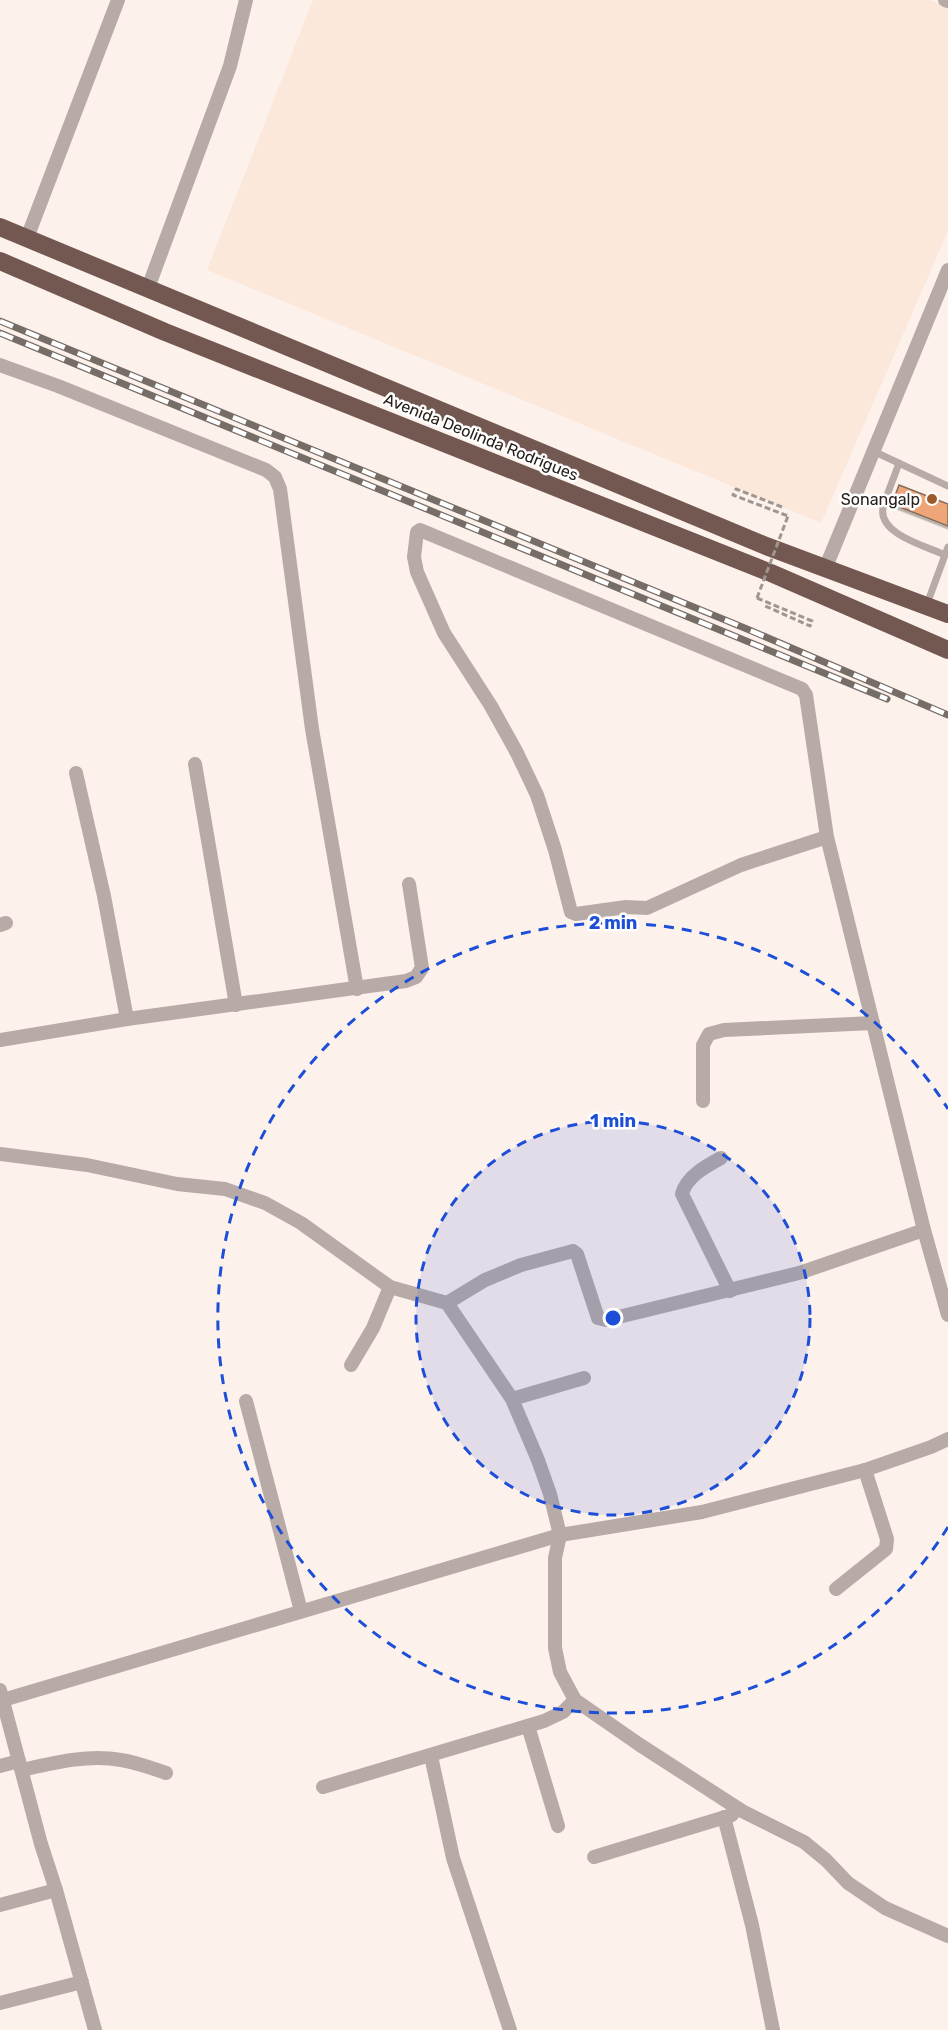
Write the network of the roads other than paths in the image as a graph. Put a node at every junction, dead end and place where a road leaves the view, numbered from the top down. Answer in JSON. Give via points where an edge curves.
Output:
{"nodes":[{"id":1,"x":118,"y":0,"type":"edge"},
{"id":2,"x":246,"y":0,"type":"edge"},
{"id":3,"x":0,"y":227,"type":"edge"},
{"id":4,"x":27,"y":238,"type":"junction"},
{"id":5,"x":0,"y":261,"type":"edge"},
{"id":6,"x":948,"y":270,"type":"edge"},
{"id":7,"x":148,"y":288,"type":"junction"},
{"id":8,"x":0,"y":365,"type":"edge"},
{"id":9,"x":873,"y":451,"type":"junction"},
{"id":10,"x":899,"y":463,"type":"junction"},
{"id":11,"x":948,"y":486,"type":"edge"},
{"id":12,"x":947,"y":551,"type":"edge"},
{"id":13,"x":825,"y":570,"type":"junction"},
{"id":14,"x":926,"y":606,"type":"junction"},
{"id":15,"x":948,"y":614,"type":"edge"},
{"id":16,"x":948,"y":650,"type":"edge"},
{"id":17,"x":195,"y":764,"type":"dead end"},
{"id":18,"x":76,"y":773,"type":"dead end"},
{"id":19,"x":827,"y":837,"type":"junction"},
{"id":20,"x":409,"y":885,"type":"dead end"},
{"id":21,"x":357,"y":989,"type":"junction"},
{"id":22,"x":236,"y":1005,"type":"junction"},
{"id":23,"x":127,"y":1019,"type":"junction"},
{"id":24,"x":873,"y":1023,"type":"junction"},
{"id":25,"x":0,"y":1040,"type":"edge"},
{"id":26,"x":703,"y":1101,"type":"dead end"},
{"id":27,"x":0,"y":1154,"type":"edge"},
{"id":28,"x":721,"y":1158,"type":"dead end"},
{"id":29,"x":924,"y":1230,"type":"junction"},
{"id":30,"x":390,"y":1287,"type":"junction"},
{"id":31,"x":730,"y":1291,"type":"junction"},
{"id":32,"x":447,"y":1303,"type":"junction"},
{"id":33,"x":948,"y":1315,"type":"edge"},
{"id":34,"x":351,"y":1365,"type":"dead end"},
{"id":35,"x":584,"y":1378,"type":"dead end"},
{"id":36,"x":512,"y":1399,"type":"junction"},
{"id":37,"x":246,"y":1401,"type":"dead end"},
{"id":38,"x":948,"y":1439,"type":"edge"},
{"id":39,"x":865,"y":1470,"type":"junction"},
{"id":40,"x":560,"y":1535,"type":"junction"},
{"id":41,"x":836,"y":1589,"type":"dead end"},
{"id":42,"x":301,"y":1611,"type":"junction"},
{"id":43,"x":2,"y":1695,"type":"edge"},
{"id":44,"x":575,"y":1700,"type":"junction"},
{"id":45,"x":528,"y":1726,"type":"junction"},
{"id":46,"x":431,"y":1756,"type":"junction"},
{"id":47,"x":0,"y":1766,"type":"edge"},
{"id":48,"x":21,"y":1766,"type":"junction"},
{"id":49,"x":166,"y":1773,"type":"dead end"},
{"id":50,"x":323,"y":1787,"type":"dead end"},
{"id":51,"x":742,"y":1811,"type":"junction"},
{"id":52,"x":724,"y":1817,"type":"junction"},
{"id":53,"x":558,"y":1826,"type":"dead end"},
{"id":54,"x":594,"y":1857,"type":"dead end"},
{"id":55,"x":56,"y":1890,"type":"junction"},
{"id":56,"x":0,"y":1905,"type":"edge"},
{"id":57,"x":948,"y":1936,"type":"edge"},
{"id":58,"x":82,"y":1982,"type":"junction"},
{"id":59,"x":0,"y":2003,"type":"edge"},
{"id":60,"x":95,"y":2030,"type":"edge"},
{"id":61,"x":510,"y":2030,"type":"edge"},
{"id":62,"x":773,"y":2030,"type":"edge"}],
"edges":[{"from":1,"to":4,"type":"street"},
{"from":2,"to":7,"type":"street","via":[[230,66]]},
{"from":3,"to":4,"type":"highway","name":"Avenida Deolinda Rodrigues"},
{"from":4,"to":7,"type":"highway","name":"Avenida Deolinda Rodrigues"},
{"from":5,"to":16,"type":"highway","name":"Avenida Deolinda Rodrigues","via":[[165,332],[771,573]]},
{"from":6,"to":9,"type":"street"},
{"from":7,"to":13,"type":"highway","name":"Avenida Deolinda Rodrigues"},
{"from":8,"to":21,"type":"street","via":[[266,470],[275,477],[280,489],[312,729]]},
{"from":9,"to":10,"type":"lane"},
{"from":9,"to":13,"type":"street"},
{"from":10,"to":11,"type":"lane"},
{"from":10,"to":12,"type":"lane","via":[[883,509],[884,520],[892,531]]},
{"from":12,"to":14,"type":"lane"},
{"from":13,"to":14,"type":"highway","name":"Avenida Deolinda Rodrigues"},
{"from":14,"to":15,"type":"highway","name":"Avenida Deolinda Rodrigues"},
{"from":17,"to":22,"type":"street"},
{"from":18,"to":23,"type":"street"},
{"from":19,"to":19,"type":"street","via":[[741,865],[647,908],[571,912],[537,795],[491,706],[444,633],[417,572],[417,532],[802,689]]},
{"from":19,"to":24,"type":"street"},
{"from":20,"to":21,"type":"street","via":[[422,968],[416,977],[406,981]]},
{"from":21,"to":22,"type":"street"},
{"from":22,"to":23,"type":"street"},
{"from":23,"to":25,"type":"street"},
{"from":24,"to":26,"type":"street","via":[[709,1034],[703,1045]]},
{"from":24,"to":29,"type":"street"},
{"from":27,"to":30,"type":"street","via":[[225,1189],[265,1203],[301,1223]]},
{"from":28,"to":31,"type":"street","via":[[702,1168],[684,1186],[682,1194]]},
{"from":29,"to":31,"type":"street","via":[[799,1273]]},
{"from":29,"to":33,"type":"street"},
{"from":30,"to":32,"type":"street"},
{"from":30,"to":34,"type":"street","via":[[373,1328]]},
{"from":31,"to":32,"type":"street","via":[[606,1320],[598,1318],[577,1254],[568,1251],[484,1280]]},
{"from":32,"to":36,"type":"street"},
{"from":35,"to":36,"type":"street"},
{"from":36,"to":40,"type":"street","via":[[538,1460]]},
{"from":37,"to":42,"type":"street"},
{"from":38,"to":39,"type":"street"},
{"from":39,"to":40,"type":"street","via":[[702,1512]]},
{"from":39,"to":41,"type":"street","via":[[887,1539],[886,1549]]},
{"from":40,"to":42,"type":"street"},
{"from":40,"to":44,"type":"street","via":[[555,1558],[555,1648],[560,1672]]},
{"from":42,"to":43,"type":"street"},
{"from":43,"to":48,"type":"street"},
{"from":44,"to":45,"type":"street","via":[[562,1712]]},
{"from":44,"to":51,"type":"street"},
{"from":45,"to":46,"type":"street"},
{"from":45,"to":53,"type":"street"},
{"from":46,"to":50,"type":"street"},
{"from":46,"to":61,"type":"street","via":[[453,1858]]},
{"from":47,"to":48,"type":"street"},
{"from":48,"to":49,"type":"street","via":[[120,1760]]},
{"from":48,"to":55,"type":"street"},
{"from":51,"to":52,"type":"street"},
{"from":51,"to":57,"type":"street","via":[[804,1842],[848,1883],[885,1908]]},
{"from":52,"to":54,"type":"street"},
{"from":52,"to":62,"type":"street","via":[[752,1925]]},
{"from":55,"to":56,"type":"street"},
{"from":55,"to":58,"type":"street"},
{"from":58,"to":59,"type":"street"},
{"from":58,"to":60,"type":"street"}]}
